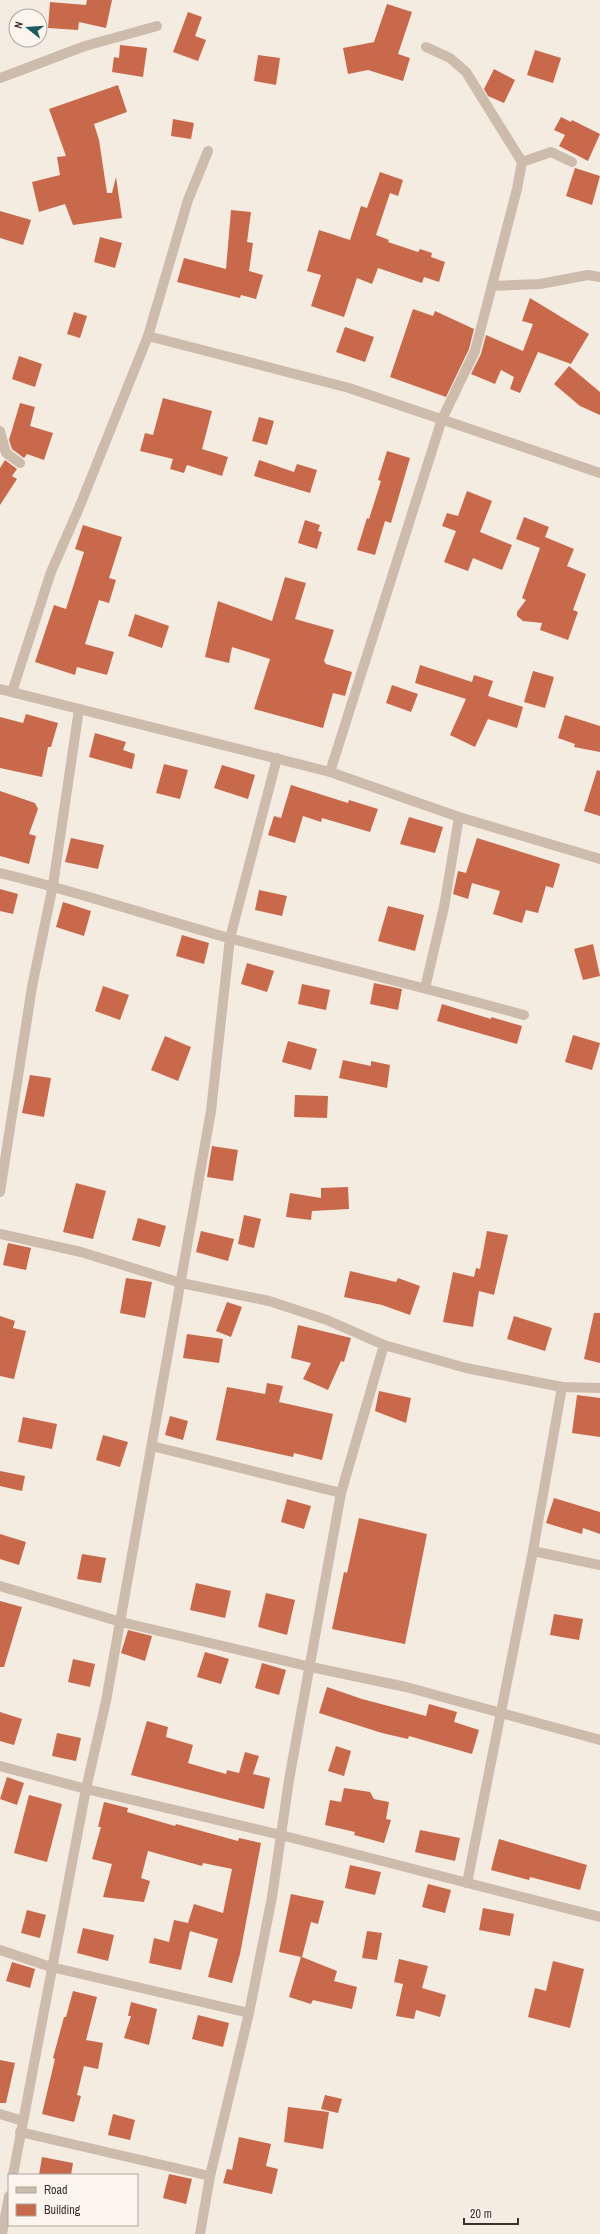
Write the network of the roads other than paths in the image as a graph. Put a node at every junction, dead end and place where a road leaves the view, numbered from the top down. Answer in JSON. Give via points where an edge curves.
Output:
{"nodes":[{"id":1,"x":157,"y":26,"type":"dead end"},
{"id":2,"x":426,"y":47,"type":"dead end"},
{"id":3,"x":0,"y":78,"type":"edge"},
{"id":4,"x":208,"y":151,"type":"dead end"},
{"id":5,"x":522,"y":162,"type":"junction"},
{"id":6,"x":572,"y":162,"type":"dead end"},
{"id":7,"x":600,"y":277,"type":"edge"},
{"id":8,"x":492,"y":286,"type":"junction"},
{"id":9,"x":148,"y":336,"type":"junction"},
{"id":10,"x":442,"y":419,"type":"junction"},
{"id":11,"x":0,"y":431,"type":"edge"},
{"id":12,"x":20,"y":464,"type":"dead end"},
{"id":13,"x":600,"y":474,"type":"edge"},
{"id":14,"x":0,"y":689,"type":"edge"},
{"id":15,"x":12,"y":692,"type":"junction"},
{"id":16,"x":79,"y":709,"type":"junction"},
{"id":17,"x":278,"y":758,"type":"junction"},
{"id":18,"x":330,"y":772,"type":"junction"},
{"id":19,"x":459,"y":817,"type":"junction"},
{"id":20,"x":600,"y":859,"type":"edge"},
{"id":21,"x":0,"y":873,"type":"edge"},
{"id":22,"x":53,"y":885,"type":"junction"},
{"id":23,"x":230,"y":938,"type":"junction"},
{"id":24,"x":425,"y":988,"type":"junction"},
{"id":25,"x":524,"y":1016,"type":"dead end"},
{"id":26,"x":0,"y":1192,"type":"edge"},
{"id":27,"x":0,"y":1234,"type":"edge"},
{"id":28,"x":181,"y":1283,"type":"junction"},
{"id":29,"x":384,"y":1345,"type":"junction"},
{"id":30,"x":562,"y":1387,"type":"junction"},
{"id":31,"x":600,"y":1388,"type":"edge"},
{"id":32,"x":152,"y":1446,"type":"junction"},
{"id":33,"x":341,"y":1494,"type":"junction"},
{"id":34,"x":533,"y":1551,"type":"junction"},
{"id":35,"x":600,"y":1565,"type":"edge"},
{"id":36,"x":0,"y":1586,"type":"edge"},
{"id":37,"x":121,"y":1622,"type":"junction"},
{"id":38,"x":311,"y":1667,"type":"junction"},
{"id":39,"x":501,"y":1714,"type":"junction"},
{"id":40,"x":600,"y":1740,"type":"edge"},
{"id":41,"x":0,"y":1766,"type":"edge"},
{"id":42,"x":86,"y":1789,"type":"junction"},
{"id":43,"x":281,"y":1835,"type":"junction"},
{"id":44,"x":468,"y":1882,"type":"junction"},
{"id":45,"x":600,"y":1917,"type":"edge"},
{"id":46,"x":0,"y":1950,"type":"edge"},
{"id":47,"x":51,"y":1967,"type":"junction"},
{"id":48,"x":249,"y":2013,"type":"junction"},
{"id":49,"x":0,"y":2114,"type":"edge"},
{"id":50,"x":23,"y":2121,"type":"junction"},
{"id":51,"x":20,"y":2132,"type":"junction"},
{"id":52,"x":13,"y":2174,"type":"edge"},
{"id":53,"x":210,"y":2176,"type":"junction"},
{"id":54,"x":8,"y":2201,"type":"edge"},
{"id":55,"x":2,"y":2234,"type":"edge"},
{"id":56,"x":200,"y":2234,"type":"edge"}],
"edges":[{"from":1,"to":3,"type":"street","via":[[85,46]]},
{"from":2,"to":5,"type":"street","via":[[450,58],[466,72]]},
{"from":4,"to":9,"type":"street","via":[[188,200]]},
{"from":5,"to":6,"type":"street","via":[[551,152]]},
{"from":5,"to":8,"type":"street"},
{"from":7,"to":8,"type":"street","via":[[588,275],[540,284]]},
{"from":8,"to":10,"type":"street","via":[[475,351]]},
{"from":9,"to":10,"type":"street","via":[[323,380]]},
{"from":9,"to":15,"type":"street","via":[[51,572]]},
{"from":10,"to":13,"type":"street"},
{"from":10,"to":18,"type":"street"},
{"from":11,"to":12,"type":"street","via":[[6,453]]},
{"from":14,"to":15,"type":"street"},
{"from":15,"to":16,"type":"street"},
{"from":16,"to":17,"type":"street"},
{"from":16,"to":22,"type":"street"},
{"from":17,"to":18,"type":"street"},
{"from":17,"to":23,"type":"street"},
{"from":18,"to":19,"type":"street"},
{"from":19,"to":20,"type":"street"},
{"from":19,"to":24,"type":"street","via":[[444,907]]},
{"from":21,"to":22,"type":"street"},
{"from":22,"to":23,"type":"street"},
{"from":22,"to":26,"type":"street","via":[[32,987]]},
{"from":23,"to":24,"type":"street"},
{"from":23,"to":28,"type":"street","via":[[211,1111]]},
{"from":24,"to":25,"type":"street"},
{"from":27,"to":28,"type":"street","via":[[81,1252]]},
{"from":28,"to":29,"type":"street","via":[[269,1301],[327,1320]]},
{"from":28,"to":32,"type":"street"},
{"from":29,"to":30,"type":"street","via":[[466,1368]]},
{"from":29,"to":33,"type":"street"},
{"from":30,"to":31,"type":"street"},
{"from":30,"to":34,"type":"street"},
{"from":32,"to":33,"type":"street"},
{"from":32,"to":37,"type":"street"},
{"from":33,"to":38,"type":"street"},
{"from":34,"to":35,"type":"street"},
{"from":34,"to":39,"type":"street"},
{"from":36,"to":37,"type":"street"},
{"from":37,"to":38,"type":"street"},
{"from":37,"to":42,"type":"street"},
{"from":38,"to":39,"type":"street","via":[[406,1687]]},
{"from":38,"to":43,"type":"street"},
{"from":39,"to":40,"type":"street"},
{"from":39,"to":44,"type":"street"},
{"from":41,"to":42,"type":"street"},
{"from":42,"to":43,"type":"street"},
{"from":42,"to":47,"type":"street"},
{"from":43,"to":44,"type":"street"},
{"from":43,"to":48,"type":"street","via":[[272,1898]]},
{"from":44,"to":45,"type":"street"},
{"from":46,"to":47,"type":"street"},
{"from":47,"to":48,"type":"street"},
{"from":47,"to":50,"type":"street"},
{"from":48,"to":53,"type":"street"},
{"from":49,"to":50,"type":"street"},
{"from":50,"to":51,"type":"street"},
{"from":51,"to":52,"type":"street"},
{"from":51,"to":53,"type":"street"},
{"from":53,"to":56,"type":"street"},
{"from":54,"to":55,"type":"street"}]}
